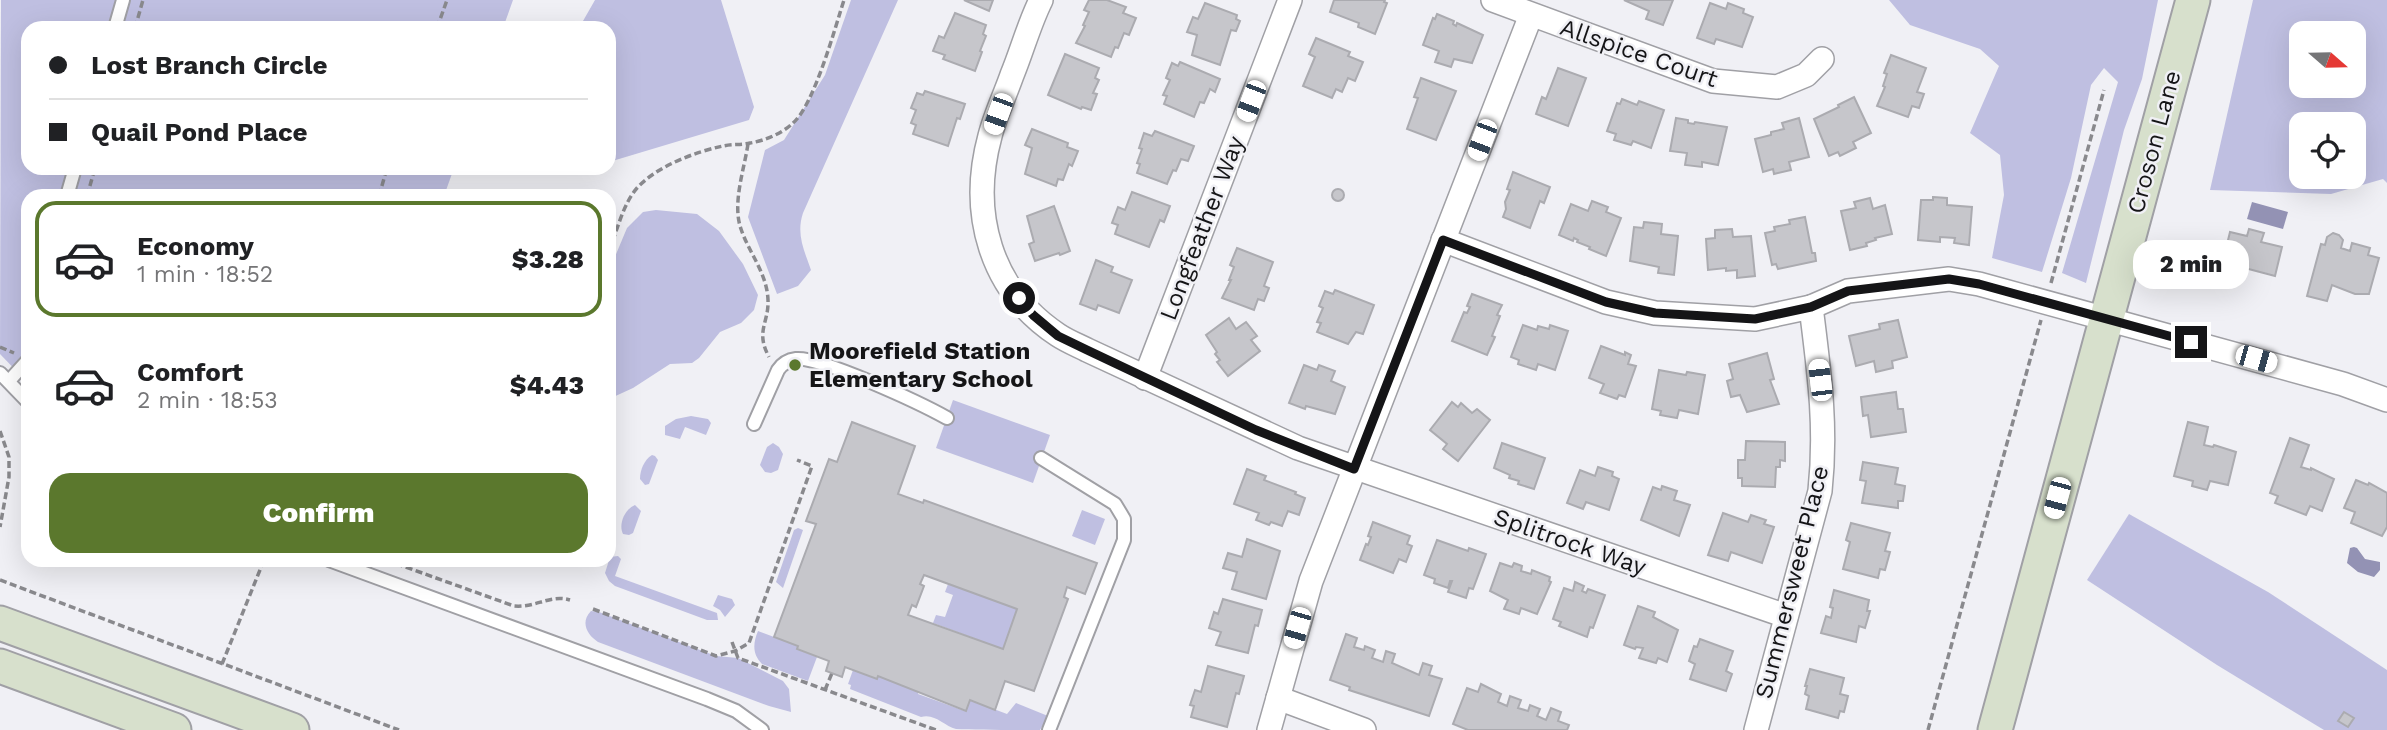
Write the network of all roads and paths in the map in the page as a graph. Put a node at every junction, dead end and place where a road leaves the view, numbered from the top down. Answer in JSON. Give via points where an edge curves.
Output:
{"nodes":[{"id":1,"x":123,"y":0,"type":"edge"},
{"id":2,"x":143,"y":0,"type":"edge"},
{"id":3,"x":447,"y":0,"type":"edge"},
{"id":4,"x":844,"y":0,"type":"edge"},
{"id":5,"x":1041,"y":0,"type":"edge"},
{"id":6,"x":1290,"y":0,"type":"edge"},
{"id":7,"x":1493,"y":0,"type":"edge"},
{"id":8,"x":2193,"y":0,"type":"edge"},
{"id":9,"x":1531,"y":15,"type":"junction"},
{"id":10,"x":117,"y":21,"type":"edge"},
{"id":11,"x":137,"y":21,"type":"edge"},
{"id":12,"x":440,"y":21,"type":"edge"},
{"id":13,"x":1822,"y":58,"type":"dead end"},
{"id":14,"x":2104,"y":90,"type":"dead end"},
{"id":15,"x":748,"y":144,"type":"junction"},
{"id":16,"x":616,"y":232,"type":"edge"},
{"id":17,"x":1443,"y":240,"type":"junction"},
{"id":18,"x":2046,"y":302,"type":"junction"},
{"id":19,"x":1811,"y":307,"type":"junction"},
{"id":20,"x":2105,"y":318,"type":"junction"},
{"id":21,"x":0,"y":347,"type":"edge"},
{"id":22,"x":14,"y":353,"type":"dead end"},
{"id":23,"x":21,"y":365,"type":"edge"},
{"id":24,"x":778,"y":370,"type":"junction"},
{"id":25,"x":4,"y":377,"type":"edge"},
{"id":26,"x":1144,"y":378,"type":"junction"},
{"id":27,"x":21,"y":394,"type":"edge"},
{"id":28,"x":2387,"y":400,"type":"edge"},
{"id":29,"x":947,"y":418,"type":"dead end"},
{"id":30,"x":754,"y":424,"type":"dead end"},
{"id":31,"x":0,"y":431,"type":"edge"},
{"id":32,"x":1041,"y":458,"type":"dead end"},
{"id":33,"x":797,"y":460,"type":"dead end"},
{"id":34,"x":1354,"y":469,"type":"junction"},
{"id":35,"x":0,"y":527,"type":"edge"},
{"id":36,"x":261,"y":567,"type":"edge"},
{"id":37,"x":348,"y":567,"type":"edge"},
{"id":38,"x":405,"y":567,"type":"edge"},
{"id":39,"x":0,"y":580,"type":"edge"},
{"id":40,"x":570,"y":600,"type":"dead end"},
{"id":41,"x":593,"y":609,"type":"dead end"},
{"id":42,"x":1786,"y":616,"type":"junction"},
{"id":43,"x":0,"y":623,"type":"edge"},
{"id":44,"x":732,"y":642,"type":"dead end"},
{"id":45,"x":735,"y":651,"type":"junction"},
{"id":46,"x":222,"y":664,"type":"junction"},
{"id":47,"x":0,"y":666,"type":"edge"},
{"id":48,"x":832,"y":673,"type":"dead end"},
{"id":49,"x":825,"y":690,"type":"junction"},
{"id":50,"x":1278,"y":698,"type":"junction"},
{"id":51,"x":174,"y":730,"type":"edge"},
{"id":52,"x":292,"y":730,"type":"edge"},
{"id":53,"x":399,"y":730,"type":"edge"},
{"id":54,"x":762,"y":730,"type":"edge"},
{"id":55,"x":936,"y":730,"type":"edge"},
{"id":56,"x":1049,"y":730,"type":"edge"},
{"id":57,"x":1269,"y":730,"type":"edge"},
{"id":58,"x":1364,"y":730,"type":"edge"},
{"id":59,"x":1756,"y":730,"type":"edge"},
{"id":60,"x":1928,"y":730,"type":"edge"},
{"id":61,"x":1995,"y":730,"type":"edge"}],
"edges":[{"from":1,"to":10,"type":"lane"},
{"from":2,"to":11,"type":"path"},
{"from":3,"to":12,"type":"path"},
{"from":4,"to":15,"type":"path","via":[[811,94],[795,122]]},
{"from":5,"to":26,"type":"street","name":"Splitrock Way","via":[[990,136],[981,198],[985,232],[1004,281],[1033,315],[1058,336]]},
{"from":6,"to":26,"type":"street","name":"Longfeather Way"},
{"from":7,"to":9,"type":"street","name":"Allspice Court"},
{"from":8,"to":20,"type":"main road","name":"Croson Lane"},
{"from":9,"to":13,"type":"street","name":"Allspice Court","via":[[1713,81],[1777,87],[1806,75]]},
{"from":9,"to":17,"type":"street"},
{"from":14,"to":18,"type":"path"},
{"from":15,"to":16,"type":"path","via":[[724,146],[656,173],[627,203]]},
{"from":15,"to":24,"type":"path","via":[[740,227],[764,277],[768,301],[762,339]]},
{"from":17,"to":19,"type":"street","via":[[1606,302],[1655,313],[1755,319]]},
{"from":17,"to":34,"type":"street"},
{"from":18,"to":19,"type":"street","via":[[1949,279],[1848,291]]},
{"from":18,"to":20,"type":"street"},
{"from":18,"to":60,"type":"path"},
{"from":19,"to":42,"type":"street","name":"Summersweet Place","via":[[1824,452],[1819,491]]},
{"from":20,"to":28,"type":"street"},
{"from":20,"to":61,"type":"main road","name":"Croson Lane"},
{"from":21,"to":22,"type":"path"},
{"from":23,"to":25,"type":"lane"},
{"from":24,"to":29,"type":"lane","via":[[793,359],[804,359]]},
{"from":24,"to":30,"type":"lane"},
{"from":25,"to":27,"type":"lane"},
{"from":26,"to":34,"type":"street","name":"Splitrock Way"},
{"from":31,"to":35,"type":"path","via":[[9,457],[9,477]]},
{"from":32,"to":56,"type":"lane","via":[[1115,504],[1124,519],[1124,540]]},
{"from":33,"to":45,"type":"path","via":[[812,466],[749,643]]},
{"from":34,"to":42,"type":"street","name":"Splitrock Way"},
{"from":34,"to":50,"type":"street","via":[[1311,581]]},
{"from":36,"to":46,"type":"path"},
{"from":37,"to":54,"type":"lane","via":[[707,699],[736,711]]},
{"from":38,"to":40,"type":"path","via":[[514,606],[528,607],[554,598]]},
{"from":39,"to":46,"type":"path"},
{"from":41,"to":45,"type":"path","via":[[716,656]]},
{"from":42,"to":59,"type":"street","name":"Summersweet Place"},
{"from":43,"to":52,"type":"main road"},
{"from":44,"to":45,"type":"path"},
{"from":45,"to":49,"type":"path","via":[[738,658]]},
{"from":46,"to":53,"type":"path"},
{"from":47,"to":51,"type":"main road"},
{"from":48,"to":49,"type":"path"},
{"from":49,"to":55,"type":"path"},
{"from":50,"to":57,"type":"street"},
{"from":50,"to":58,"type":"street"}]}
